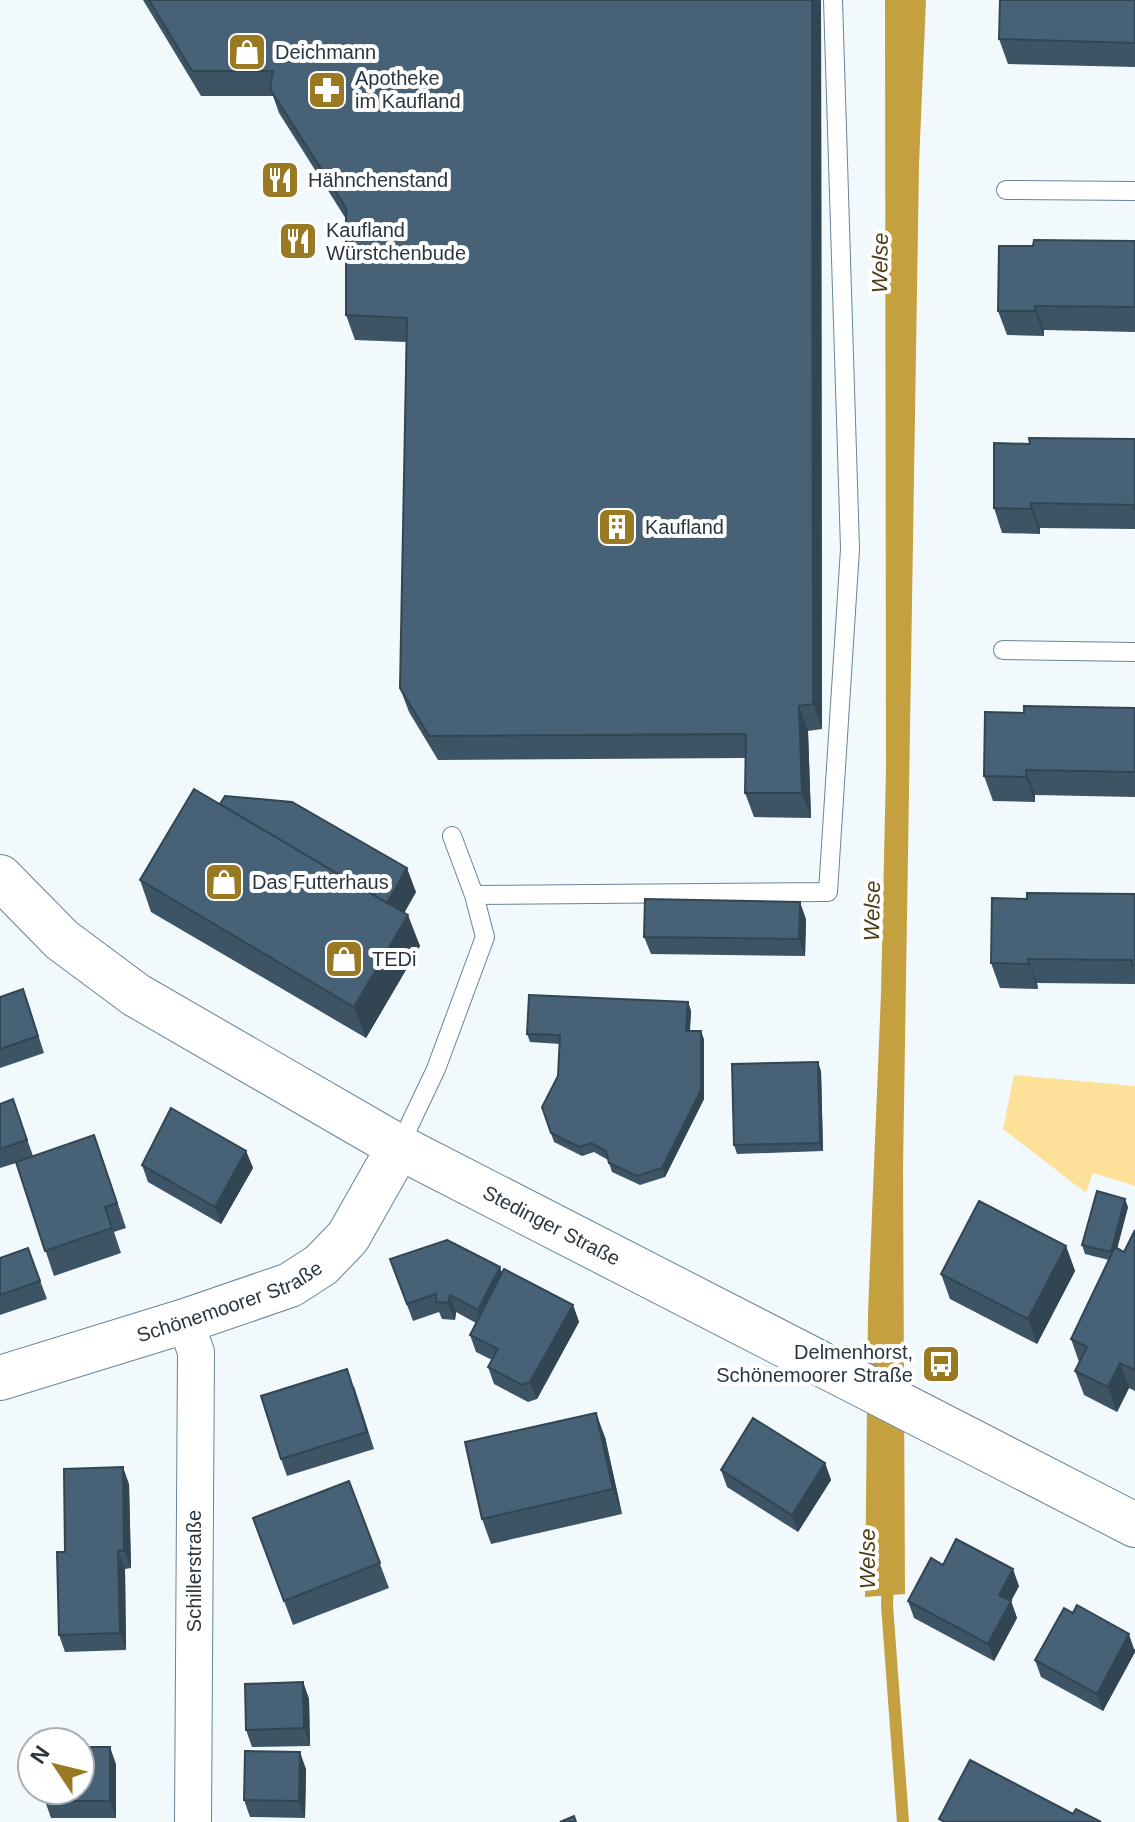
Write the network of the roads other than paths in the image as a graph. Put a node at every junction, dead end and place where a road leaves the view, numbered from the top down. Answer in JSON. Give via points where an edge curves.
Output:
{"nodes":[{"id":1,"x":833,"y":0,"type":"edge"},
{"id":2,"x":1006,"y":190,"type":"dead end"},
{"id":3,"x":1135,"y":191,"type":"edge"},
{"id":4,"x":1003,"y":650,"type":"dead end"},
{"id":5,"x":1135,"y":652,"type":"edge"},
{"id":6,"x":452,"y":836,"type":"dead end"},
{"id":7,"x":0,"y":877,"type":"edge"},
{"id":8,"x":474,"y":895,"type":"junction"},
{"id":9,"x":399,"y":1147,"type":"junction"},
{"id":10,"x":185,"y":1321,"type":"junction"},
{"id":11,"x":0,"y":1378,"type":"edge"},
{"id":12,"x":1135,"y":1525,"type":"edge"},
{"id":13,"x":193,"y":1822,"type":"edge"}],
"edges":[{"from":1,"to":8,"type":"lane","via":[[850,549],[828,892]]},
{"from":2,"to":3,"type":"lane"},
{"from":4,"to":5,"type":"lane"},
{"from":6,"to":8,"type":"lane"},
{"from":7,"to":9,"type":"main road","name":"Stedinger Straße","via":[[62,940],[136,995]]},
{"from":8,"to":9,"type":"lane","via":[[485,937],[477,964]]},
{"from":9,"to":10,"type":"main road","name":"Schönemoorer Straße","via":[[348,1237],[321,1265],[290,1285]]},
{"from":9,"to":12,"type":"main road","name":"Stedinger Straße"},
{"from":10,"to":11,"type":"main road","name":"Schönemoorer Straße"},
{"from":10,"to":13,"type":"street","name":"Schillerstraße","via":[[196,1352]]}]}
